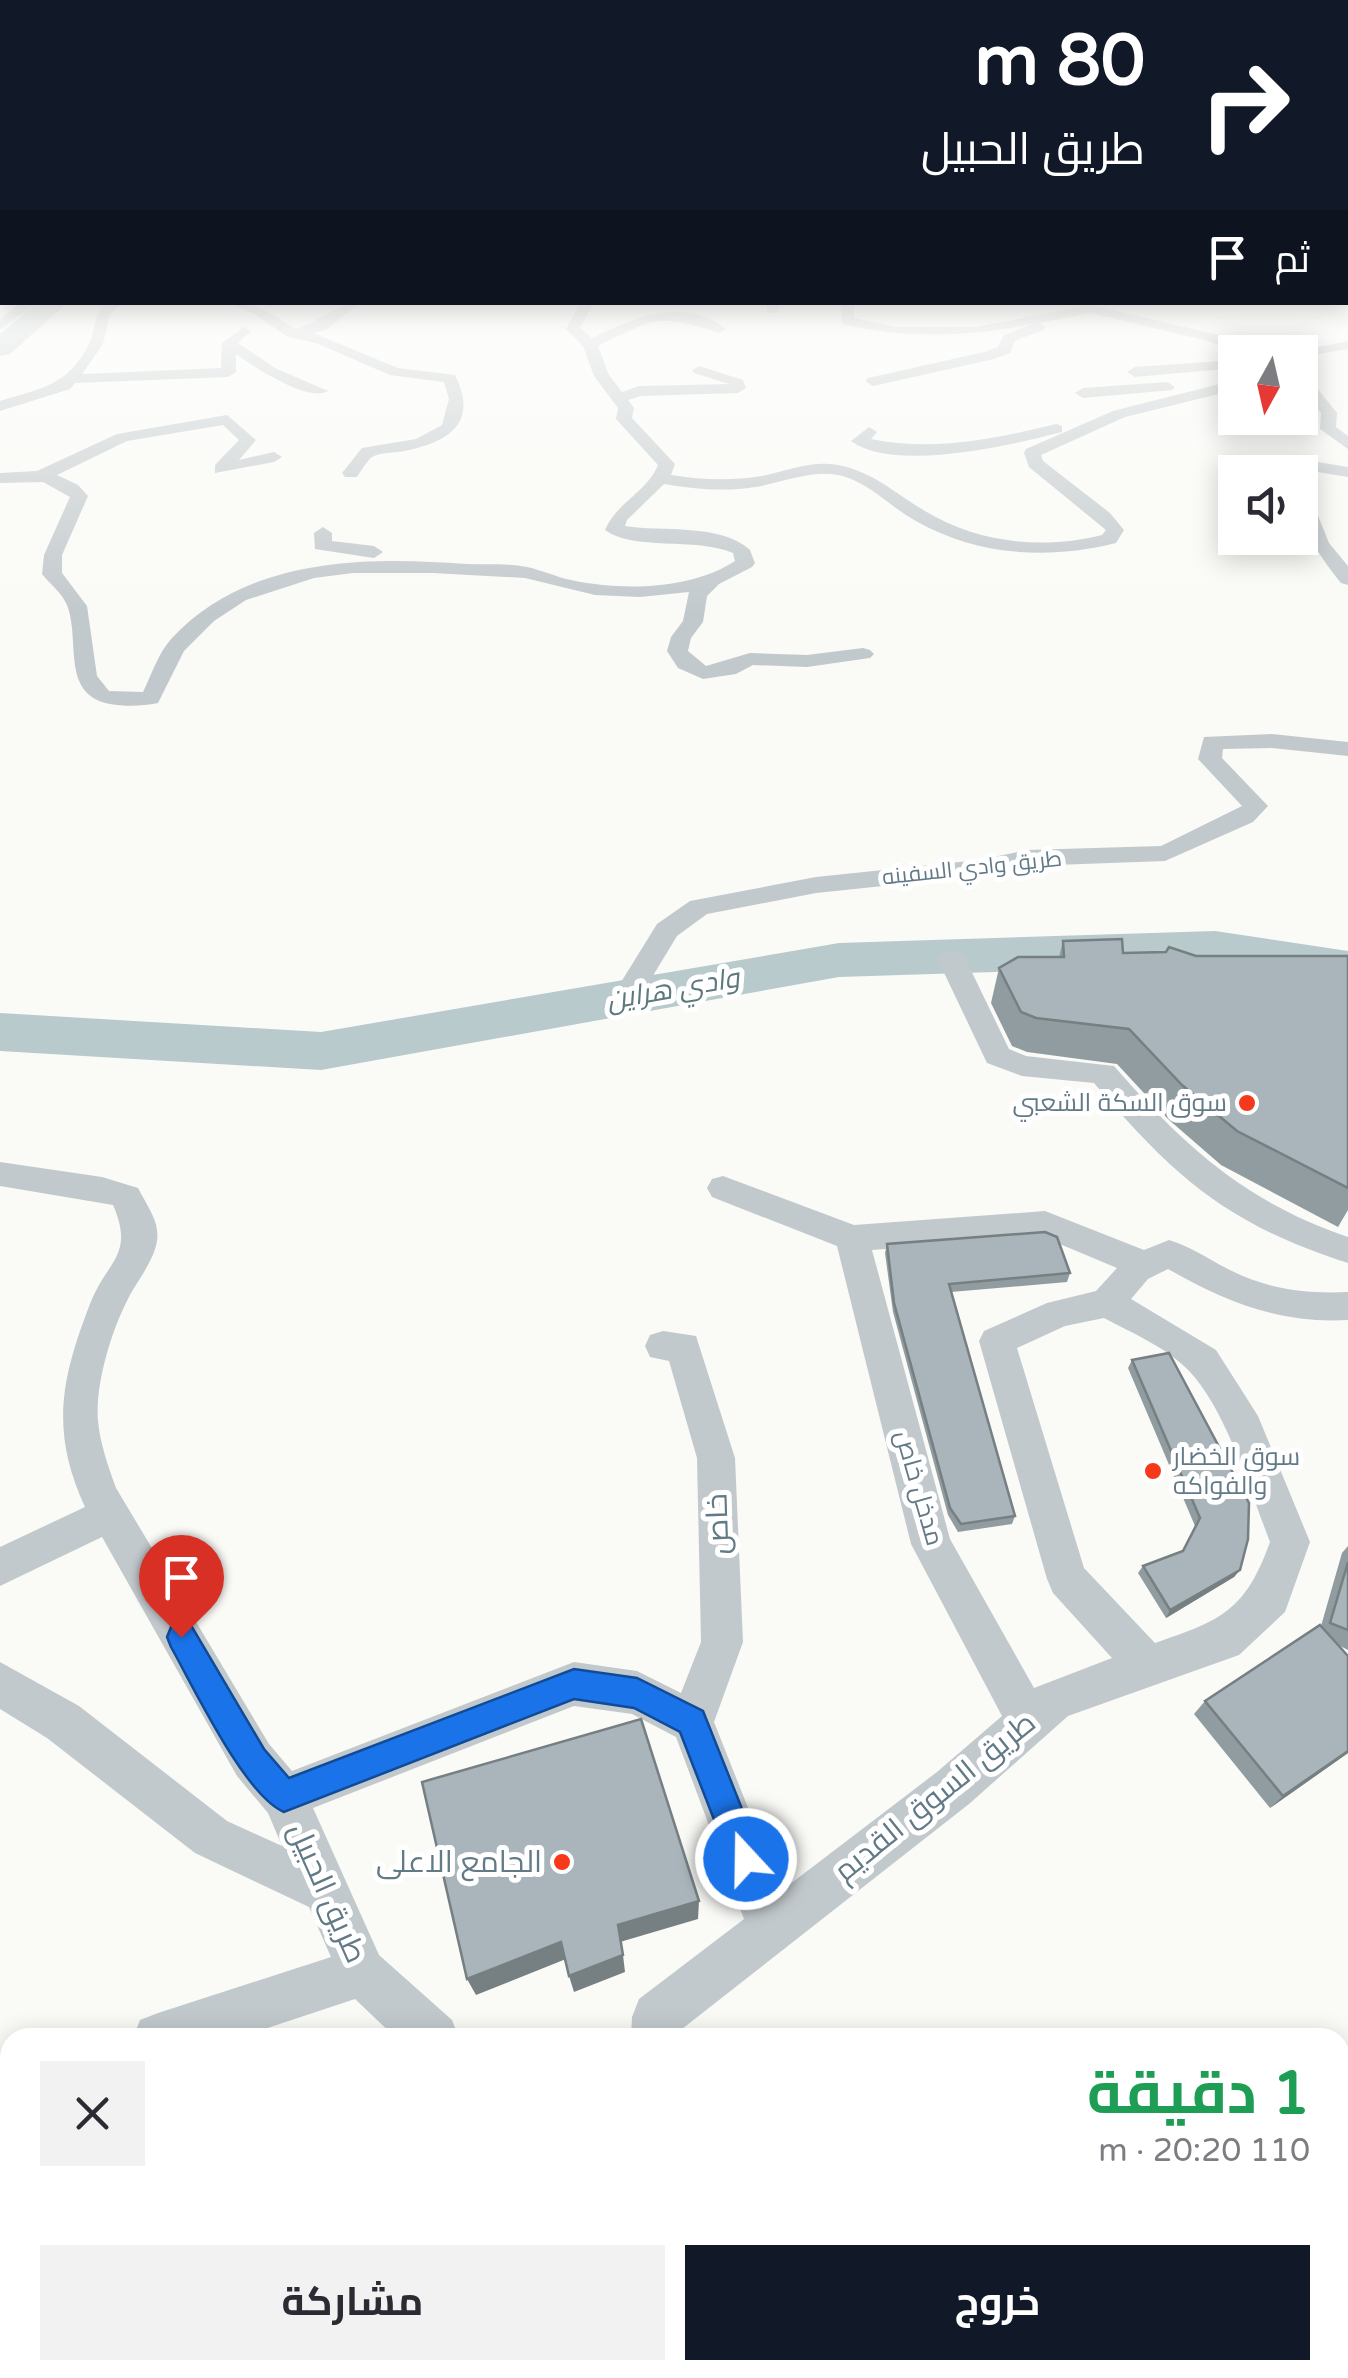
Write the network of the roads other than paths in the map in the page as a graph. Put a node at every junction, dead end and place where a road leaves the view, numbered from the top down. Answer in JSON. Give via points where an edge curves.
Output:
{"nodes":[{"id":1,"x":46,"y":392,"type":"edge"},
{"id":2,"x":456,"y":392,"type":"edge"},
{"id":3,"x":613,"y":392,"type":"edge"},
{"id":4,"x":637,"y":392,"type":"edge"},
{"id":5,"x":665,"y":392,"type":"edge"},
{"id":6,"x":734,"y":392,"type":"edge"},
{"id":7,"x":1096,"y":392,"type":"edge"},
{"id":8,"x":1196,"y":392,"type":"edge"},
{"id":9,"x":1082,"y":393,"type":"dead end"},
{"id":10,"x":617,"y":399,"type":"junction"},
{"id":11,"x":1318,"y":399,"type":"edge"},
{"id":12,"x":0,"y":406,"type":"edge"},
{"id":13,"x":668,"y":408,"type":"dead end"},
{"id":14,"x":734,"y":408,"type":"dead end"},
{"id":15,"x":1329,"y":413,"type":"junction"},
{"id":16,"x":1119,"y":414,"type":"junction"},
{"id":17,"x":1348,"y":415,"type":"edge"},
{"id":18,"x":869,"y":432,"type":"dead end"},
{"id":19,"x":1348,"y":444,"type":"edge"},
{"id":20,"x":274,"y":457,"type":"dead end"},
{"id":21,"x":1318,"y":468,"type":"edge"},
{"id":22,"x":1348,"y":472,"type":"edge"},
{"id":23,"x":351,"y":473,"type":"dead end"},
{"id":24,"x":40,"y":476,"type":"junction"},
{"id":25,"x":0,"y":478,"type":"edge"},
{"id":26,"x":663,"y":479,"type":"junction"},
{"id":27,"x":323,"y":533,"type":"dead end"},
{"id":28,"x":1318,"y":539,"type":"edge"},
{"id":29,"x":416,"y":566,"type":"junction"},
{"id":30,"x":1348,"y":579,"type":"edge"},
{"id":31,"x":710,"y":583,"type":"junction"},
{"id":32,"x":863,"y":654,"type":"dead end"},
{"id":33,"x":1348,"y":750,"type":"edge"},
{"id":34,"x":952,"y":960,"type":"dead end"},
{"id":35,"x":624,"y":1000,"type":"dead end"},
{"id":36,"x":0,"y":1174,"type":"edge"},
{"id":37,"x":723,"y":1188,"type":"dead end"},
{"id":38,"x":852,"y":1238,"type":"junction"},
{"id":39,"x":1348,"y":1250,"type":"edge"},
{"id":40,"x":1145,"y":1264,"type":"junction"},
{"id":41,"x":1107,"y":1303,"type":"junction"},
{"id":42,"x":1348,"y":1306,"type":"edge"},
{"id":43,"x":663,"y":1346,"type":"dead end"},
{"id":44,"x":110,"y":1514,"type":"junction"},
{"id":45,"x":0,"y":1567,"type":"edge"},
{"id":46,"x":1149,"y":1667,"type":"junction"},
{"id":47,"x":0,"y":1684,"type":"edge"},
{"id":48,"x":692,"y":1722,"type":"junction"},
{"id":49,"x":1029,"y":1722,"type":"junction"},
{"id":50,"x":284,"y":1796,"type":"junction"},
{"id":51,"x":328,"y":1892,"type":"junction"},
{"id":52,"x":772,"y":1928,"type":"junction"},
{"id":53,"x":362,"y":1972,"type":"junction"},
{"id":54,"x":189,"y":2028,"type":"edge"},
{"id":55,"x":423,"y":2028,"type":"edge"},
{"id":56,"x":656,"y":2028,"type":"edge"}],
"edges":[{"from":1,"to":12,"type":"street"},
{"from":2,"to":23,"type":"street","via":[[452,423],[432,441],[368,452]]},
{"from":3,"to":10,"type":"street"},
{"from":4,"to":10,"type":"street"},
{"from":5,"to":13,"type":"street"},
{"from":6,"to":14,"type":"street"},
{"from":7,"to":9,"type":"street"},
{"from":8,"to":16,"type":"street"},
{"from":10,"to":26,"type":"street","via":[[626,408],[624,418],[668,464]]},
{"from":11,"to":15,"type":"street"},
{"from":15,"to":17,"type":"street"},
{"from":15,"to":19,"type":"street","via":[[1328,429]]},
{"from":16,"to":18,"type":"street","via":[[991,456],[859,441]]},
{"from":16,"to":26,"type":"street","via":[[1032,454],[1034,463],[1115,530],[1110,539],[1086,546],[995,543],[952,532],[862,475],[832,468],[736,484]]},
{"from":20,"to":24,"type":"street","via":[[221,469],[248,440],[227,420],[123,437]]},
{"from":21,"to":22,"type":"street"},
{"from":24,"to":25,"type":"street"},
{"from":24,"to":29,"type":"street","via":[[71,485],[79,496],[53,555],[52,574],[78,608],[83,671],[100,695],[119,702],[150,698],[178,645],[243,595],[353,566]]},
{"from":26,"to":31,"type":"street","via":[[618,517],[614,530],[724,540],[742,550],[745,563]]},
{"from":27,"to":29,"type":"street","via":[[322,545],[381,553]]},
{"from":28,"to":30,"type":"street"},
{"from":29,"to":31,"type":"street","via":[[530,574],[608,592]]},
{"from":31,"to":32,"type":"street","via":[[698,594],[677,651],[703,674],[750,659]]},
{"from":33,"to":35,"type":"street","name":"طريق وادي السفينه","via":[[1212,742],[1210,759],[1256,806],[1165,853],[1027,858],[698,907],[667,930]]},
{"from":34,"to":39,"type":"street","via":[[997,1056],[1022,1066],[1102,1073],[1158,1138],[1248,1208]]},
{"from":36,"to":44,"type":"street","name":"طريق الحبيل","via":[[126,1197],[141,1231],[108,1302],[79,1419],[87,1460]]},
{"from":37,"to":38,"type":"street"},
{"from":38,"to":40,"type":"street","via":[[1046,1224]]},
{"from":38,"to":49,"type":"street","name":"مدخل خاص","via":[[931,1544]]},
{"from":40,"to":41,"type":"street"},
{"from":40,"to":42,"type":"street","via":[[1169,1253],[1268,1304]]},
{"from":41,"to":46,"type":"street","via":[[1059,1313],[998,1342],[1067,1579]]},
{"from":41,"to":46,"type":"street","name":"طريق السوق القديم","via":[[1204,1361],[1244,1428],[1290,1542],[1270,1598],[1224,1640]]},
{"from":43,"to":48,"type":"street","name":"خاص","via":[[684,1347],[716,1458],[722,1642]]},
{"from":44,"to":45,"type":"street"},
{"from":44,"to":50,"type":"street","name":"طريق الحبيل","via":[[253,1760]]},
{"from":46,"to":49,"type":"street","name":"طريق السوق القديم","via":[[1054,1699]]},
{"from":47,"to":51,"type":"street","via":[[63,1722],[212,1836]]},
{"from":48,"to":50,"type":"street","via":[[637,1693],[574,1684]]},
{"from":48,"to":52,"type":"street"},
{"from":49,"to":52,"type":"street","name":"طريق السوق القديم"},
{"from":50,"to":51,"type":"street","name":"طريق الحبيل"},
{"from":51,"to":53,"type":"street","name":"طريق الحبيل"},
{"from":52,"to":56,"type":"street","name":"طريق السوق القديم","via":[[657,2017]]},
{"from":53,"to":54,"type":"street"},
{"from":53,"to":55,"type":"street","name":"طريق الحبيل"}]}
